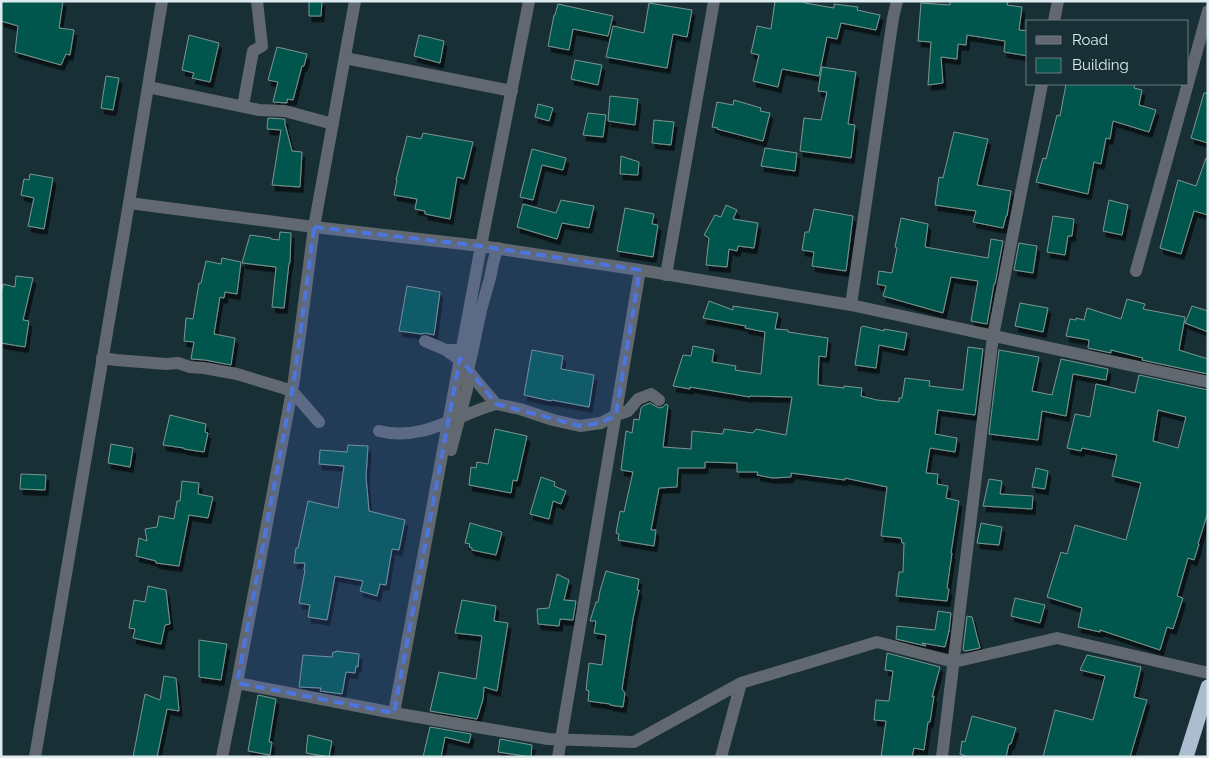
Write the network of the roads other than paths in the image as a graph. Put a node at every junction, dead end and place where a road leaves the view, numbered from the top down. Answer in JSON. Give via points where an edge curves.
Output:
{"nodes":[{"id":1,"x":162,"y":1,"type":"edge"},
{"id":2,"x":257,"y":1,"type":"edge"},
{"id":3,"x":355,"y":1,"type":"edge"},
{"id":4,"x":529,"y":1,"type":"edge"},
{"id":5,"x":714,"y":1,"type":"edge"},
{"id":6,"x":897,"y":1,"type":"edge"},
{"id":7,"x":1058,"y":1,"type":"edge"},
{"id":8,"x":1208,"y":11,"type":"edge"},
{"id":9,"x":1054,"y":20,"type":"edge"},
{"id":10,"x":345,"y":58,"type":"junction"},
{"id":11,"x":1189,"y":80,"type":"edge"},
{"id":12,"x":1042,"y":85,"type":"edge"},
{"id":13,"x":1188,"y":85,"type":"edge"},
{"id":14,"x":148,"y":87,"type":"junction"},
{"id":15,"x":512,"y":91,"type":"junction"},
{"id":16,"x":243,"y":106,"type":"junction"},
{"id":17,"x":332,"y":124,"type":"junction"},
{"id":18,"x":129,"y":203,"type":"junction"},
{"id":19,"x":314,"y":227,"type":"junction"},
{"id":20,"x":481,"y":246,"type":"junction"},
{"id":21,"x":498,"y":248,"type":"junction"},
{"id":22,"x":640,"y":270,"type":"junction"},
{"id":23,"x":1136,"y":271,"type":"dead end"},
{"id":24,"x":666,"y":275,"type":"junction"},
{"id":25,"x":851,"y":305,"type":"junction"},
{"id":26,"x":993,"y":336,"type":"junction"},
{"id":27,"x":425,"y":341,"type":"dead end"},
{"id":28,"x":464,"y":354,"type":"junction"},
{"id":29,"x":102,"y":358,"type":"junction"},
{"id":30,"x":468,"y":370,"type":"junction"},
{"id":31,"x":1208,"y":382,"type":"edge"},
{"id":32,"x":292,"y":391,"type":"junction"},
{"id":33,"x":659,"y":400,"type":"dead end"},
{"id":34,"x":496,"y":404,"type":"junction"},
{"id":35,"x":616,"y":415,"type":"junction"},
{"id":36,"x":460,"y":417,"type":"junction"},
{"id":37,"x":319,"y":422,"type":"dead end"},
{"id":38,"x":448,"y":422,"type":"junction"},
{"id":39,"x":601,"y":423,"type":"junction"},
{"id":40,"x":379,"y":431,"type":"dead end"},
{"id":41,"x":613,"y":432,"type":"junction"},
{"id":42,"x":449,"y":462,"type":"dead end"},
{"id":43,"x":954,"y":662,"type":"junction"},
{"id":44,"x":1208,"y":673,"type":"edge"},
{"id":45,"x":741,"y":683,"type":"junction"},
{"id":46,"x":237,"y":684,"type":"junction"},
{"id":47,"x":1208,"y":687,"type":"edge"},
{"id":48,"x":394,"y":713,"type":"junction"},
{"id":49,"x":561,"y":739,"type":"junction"},
{"id":50,"x":35,"y":757,"type":"edge"},
{"id":51,"x":222,"y":757,"type":"edge"},
{"id":52,"x":558,"y":757,"type":"edge"},
{"id":53,"x":721,"y":757,"type":"edge"},
{"id":54,"x":942,"y":757,"type":"edge"},
{"id":55,"x":1186,"y":757,"type":"edge"}],
"edges":[{"from":1,"to":14,"type":"street"},
{"from":2,"to":16,"type":"street","via":[[262,46],[253,51]]},
{"from":3,"to":10,"type":"street"},
{"from":4,"to":15,"type":"street"},
{"from":5,"to":24,"type":"street"},
{"from":6,"to":25,"type":"street"},
{"from":7,"to":9,"type":"street"},
{"from":8,"to":11,"type":"street"},
{"from":10,"to":15,"type":"street"},
{"from":10,"to":17,"type":"street"},
{"from":12,"to":26,"type":"street"},
{"from":13,"to":23,"type":"street"},
{"from":14,"to":16,"type":"street"},
{"from":14,"to":18,"type":"street"},
{"from":15,"to":20,"type":"street"},
{"from":16,"to":17,"type":"street"},
{"from":17,"to":19,"type":"street"},
{"from":18,"to":19,"type":"street"},
{"from":18,"to":29,"type":"street"},
{"from":19,"to":20,"type":"street"},
{"from":19,"to":32,"type":"street"},
{"from":20,"to":21,"type":"street"},
{"from":20,"to":28,"type":"street"},
{"from":21,"to":22,"type":"street"},
{"from":21,"to":28,"type":"street","via":[[481,310]]},
{"from":22,"to":24,"type":"street"},
{"from":22,"to":35,"type":"street"},
{"from":24,"to":25,"type":"street"},
{"from":25,"to":26,"type":"street"},
{"from":26,"to":31,"type":"street"},
{"from":26,"to":43,"type":"street"},
{"from":27,"to":28,"type":"street"},
{"from":28,"to":30,"type":"street"},
{"from":28,"to":38,"type":"street"},
{"from":29,"to":32,"type":"street","via":[[178,363],[237,374]]},
{"from":29,"to":50,"type":"street"},
{"from":30,"to":34,"type":"street"},
{"from":30,"to":36,"type":"street"},
{"from":32,"to":37,"type":"street"},
{"from":32,"to":46,"type":"street"},
{"from":33,"to":35,"type":"street","via":[[651,394],[638,399],[628,411]]},
{"from":34,"to":36,"type":"street"},
{"from":34,"to":39,"type":"street","via":[[580,426]]},
{"from":35,"to":39,"type":"street"},
{"from":35,"to":41,"type":"street"},
{"from":36,"to":38,"type":"street"},
{"from":36,"to":42,"type":"street"},
{"from":38,"to":40,"type":"street","via":[[413,432],[391,434]]},
{"from":38,"to":48,"type":"street"},
{"from":39,"to":41,"type":"street"},
{"from":41,"to":49,"type":"street"},
{"from":43,"to":44,"type":"street","via":[[1057,638]]},
{"from":43,"to":45,"type":"street","via":[[877,642]]},
{"from":43,"to":54,"type":"street"},
{"from":45,"to":49,"type":"street","via":[[634,742]]},
{"from":45,"to":53,"type":"street"},
{"from":46,"to":48,"type":"street"},
{"from":46,"to":51,"type":"street"},
{"from":47,"to":55,"type":"highway"},
{"from":48,"to":49,"type":"street"},
{"from":49,"to":52,"type":"street"}]}
